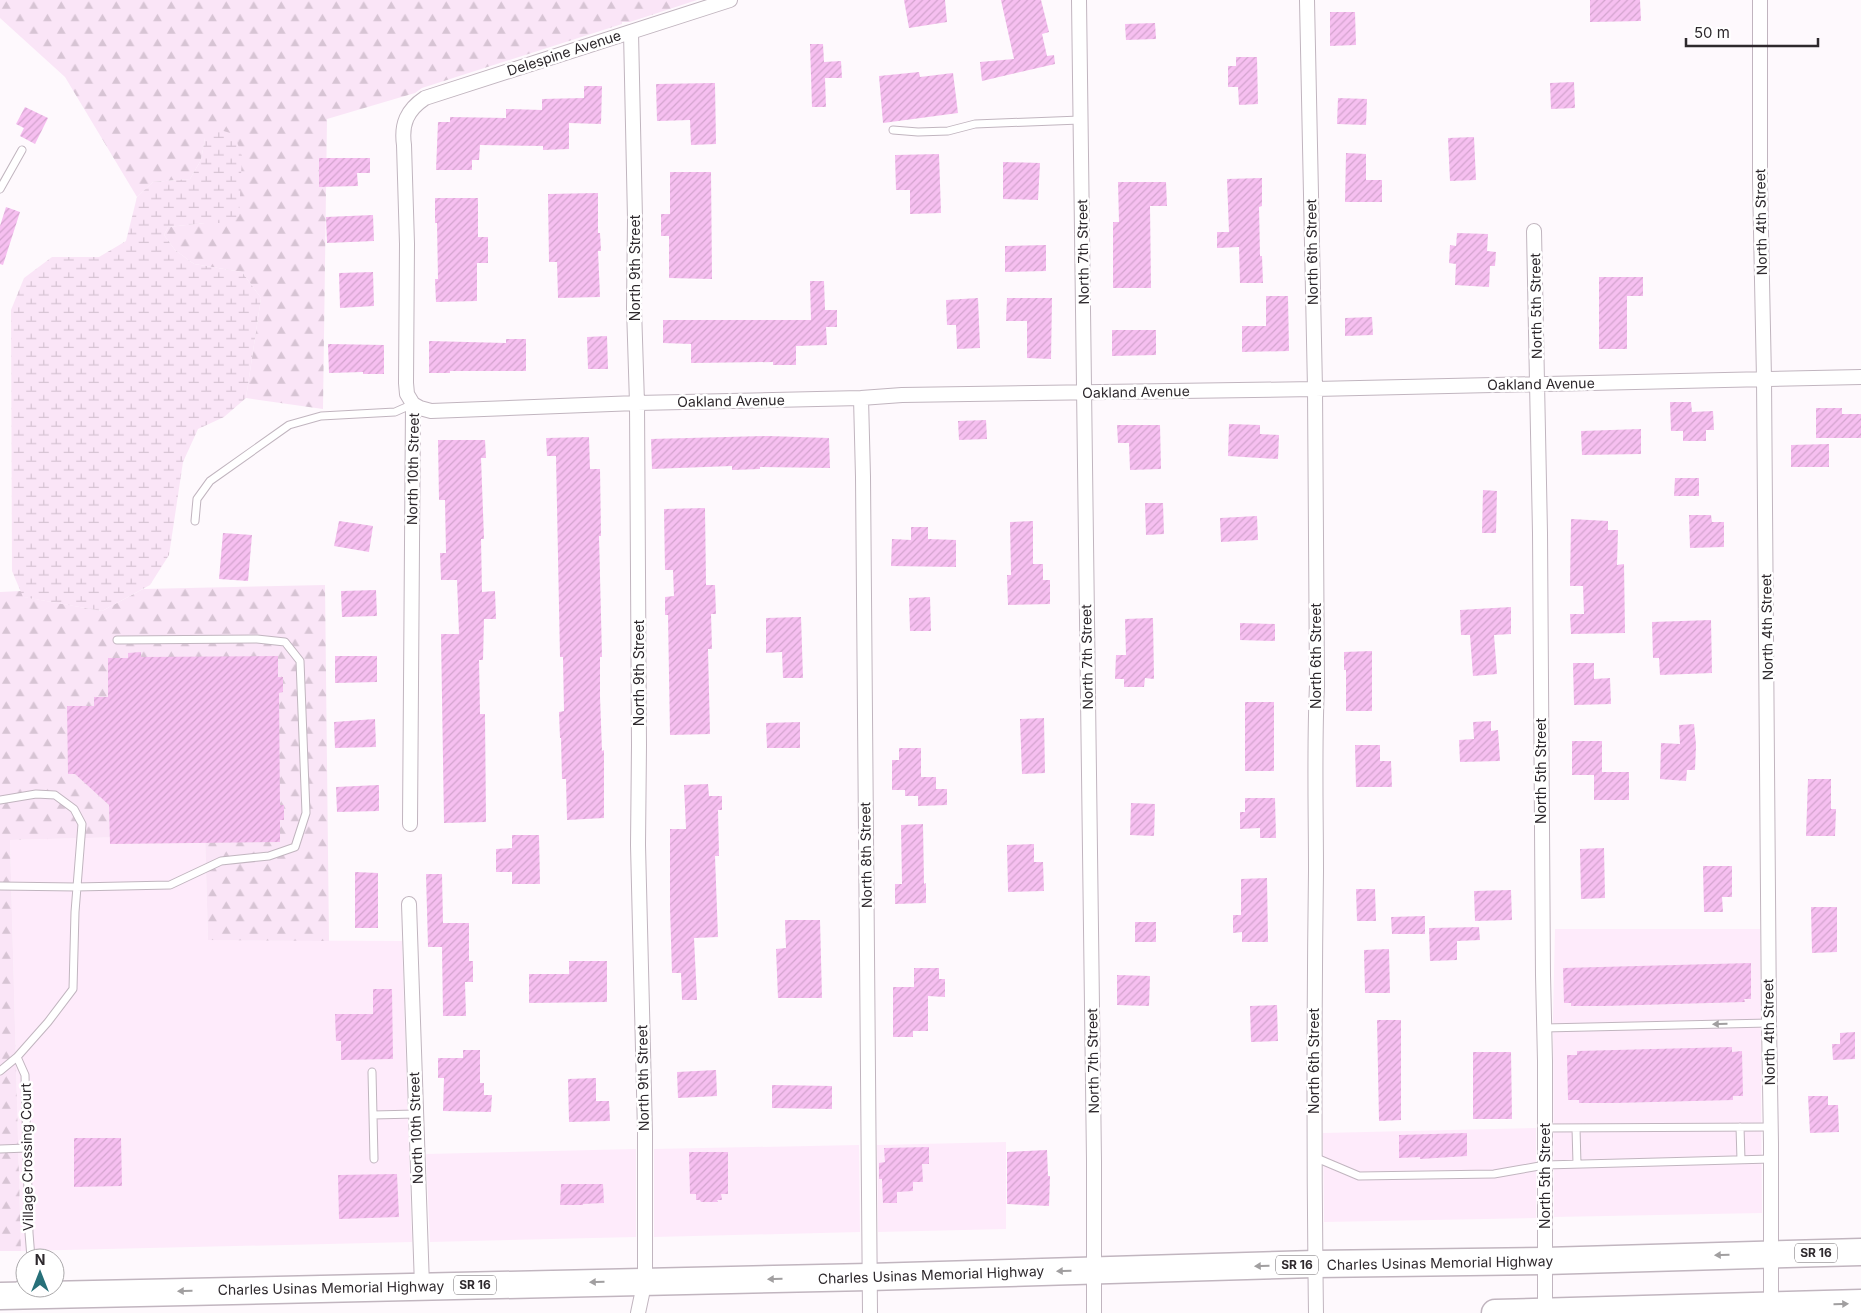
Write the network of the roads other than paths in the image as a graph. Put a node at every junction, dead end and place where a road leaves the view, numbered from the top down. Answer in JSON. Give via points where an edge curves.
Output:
{"nodes":[{"id":1,"x":730,"y":0,"type":"edge"},
{"id":2,"x":1079,"y":0,"type":"edge"},
{"id":3,"x":1307,"y":0,"type":"edge"},
{"id":4,"x":1760,"y":0,"type":"edge"},
{"id":5,"x":631,"y":32,"type":"junction"},
{"id":6,"x":406,"y":118,"type":"joint"},
{"id":7,"x":1080,"y":120,"type":"junction"},
{"id":8,"x":893,"y":130,"type":"dead end"},
{"id":9,"x":22,"y":150,"type":"dead end"},
{"id":10,"x":0,"y":189,"type":"edge"},
{"id":11,"x":1534,"y":230,"type":"dead end"},
{"id":12,"x":1861,"y":377,"type":"edge"},
{"id":13,"x":1764,"y":379,"type":"junction"},
{"id":14,"x":1537,"y":384,"type":"junction"},
{"id":15,"x":1316,"y":389,"type":"junction"},
{"id":16,"x":1085,"y":392,"type":"junction"},
{"id":17,"x":861,"y":398,"type":"junction"},
{"id":18,"x":637,"y":403,"type":"junction"},
{"id":19,"x":413,"y":404,"type":"junction"},
{"id":20,"x":195,"y":521,"type":"dead end"},
{"id":21,"x":117,"y":640,"type":"dead end"},
{"id":22,"x":0,"y":800,"type":"edge"},
{"id":23,"x":410,"y":824,"type":"dead end"},
{"id":24,"x":0,"y":886,"type":"edge"},
{"id":25,"x":76,"y":887,"type":"junction"},
{"id":26,"x":409,"y":904,"type":"dead end"},
{"id":27,"x":1769,"y":1023,"type":"junction"},
{"id":28,"x":1544,"y":1028,"type":"junction"},
{"id":29,"x":17,"y":1057,"type":"junction"},
{"id":30,"x":0,"y":1070,"type":"edge"},
{"id":31,"x":372,"y":1072,"type":"dead end"},
{"id":32,"x":416,"y":1114,"type":"junction"},
{"id":33,"x":373,"y":1115,"type":"junction"},
{"id":34,"x":1740,"y":1127,"type":"junction"},
{"id":35,"x":1771,"y":1127,"type":"junction"},
{"id":36,"x":1545,"y":1128,"type":"junction"},
{"id":37,"x":1576,"y":1128,"type":"junction"},
{"id":38,"x":27,"y":1148,"type":"junction"},
{"id":39,"x":0,"y":1149,"type":"edge"},
{"id":40,"x":1314,"y":1157,"type":"junction"},
{"id":41,"x":374,"y":1159,"type":"dead end"},
{"id":42,"x":1741,"y":1160,"type":"junction"},
{"id":43,"x":1771,"y":1160,"type":"junction"},
{"id":44,"x":1577,"y":1164,"type":"junction"},
{"id":45,"x":1545,"y":1165,"type":"junction"},
{"id":46,"x":30,"y":1248,"type":"edge"},
{"id":47,"x":1861,"y":1252,"type":"edge"},
{"id":48,"x":1770,"y":1254,"type":"junction"},
{"id":49,"x":1545,"y":1261,"type":"junction"},
{"id":50,"x":1315,"y":1264,"type":"junction"},
{"id":51,"x":1093,"y":1270,"type":"junction"},
{"id":52,"x":869,"y":1277,"type":"junction"},
{"id":53,"x":645,"y":1280,"type":"junction"},
{"id":54,"x":422,"y":1286,"type":"junction"},
{"id":55,"x":9,"y":1294,"type":"edge"},
{"id":56,"x":1861,"y":1303,"type":"edge"},
{"id":57,"x":1771,"y":1309,"type":"edge"},
{"id":58,"x":1545,"y":1312,"type":"edge"},
{"id":59,"x":638,"y":1313,"type":"edge"},
{"id":60,"x":870,"y":1313,"type":"edge"},
{"id":61,"x":1094,"y":1313,"type":"edge"},
{"id":62,"x":1316,"y":1313,"type":"edge"},
{"id":63,"x":1495,"y":1313,"type":"edge"}],
"edges":[{"from":1,"to":5,"type":"street","name":"Delespine Avenue"},
{"from":2,"to":7,"type":"street","name":"North 7th Street"},
{"from":3,"to":15,"type":"street","name":"North 6th Street"},
{"from":4,"to":13,"type":"street","name":"North 4th Street"},
{"from":5,"to":6,"type":"street","name":"Delespine Avenue","via":[[425,98],[415,104]]},
{"from":5,"to":18,"type":"street","name":"North 9th Street"},
{"from":6,"to":19,"type":"street","name":"North 10th Street","via":[[403,134],[407,244],[406,382],[407,394]]},
{"from":7,"to":8,"type":"lane","via":[[975,124],[948,131]]},
{"from":7,"to":16,"type":"street","name":"North 7th Street"},
{"from":9,"to":10,"type":"lane"},
{"from":11,"to":14,"type":"street","name":"North 5th Street"},
{"from":12,"to":13,"type":"street","name":"Oakland Avenue"},
{"from":13,"to":14,"type":"street","name":"Oakland Avenue"},
{"from":13,"to":27,"type":"street","name":"North 4th Street"},
{"from":14,"to":15,"type":"street","name":"Oakland Avenue"},
{"from":14,"to":28,"type":"street","name":"North 5th Street"},
{"from":15,"to":16,"type":"street","name":"Oakland Avenue"},
{"from":15,"to":40,"type":"street","name":"North 6th Street"},
{"from":16,"to":17,"type":"street","name":"Oakland Avenue"},
{"from":16,"to":51,"type":"street","name":"North 7th Street"},
{"from":17,"to":18,"type":"street","name":"Oakland Avenue"},
{"from":17,"to":52,"type":"street","name":"North 8th Street"},
{"from":18,"to":19,"type":"street","name":"Oakland Avenue","via":[[431,411]]},
{"from":18,"to":53,"type":"street","name":"North 9th Street","via":[[638,845],[645,1122]]},
{"from":19,"to":20,"type":"lane","via":[[396,412],[321,416],[289,425],[210,481],[198,499]]},
{"from":19,"to":23,"type":"street","name":"North 10th Street"},
{"from":21,"to":25,"type":"lane","via":[[257,639],[285,642],[300,661],[306,813],[295,847],[269,856],[222,861],[170,885]]},
{"from":22,"to":25,"type":"lane","via":[[36,794],[55,795],[74,809],[82,824]]},
{"from":24,"to":25,"type":"lane"},
{"from":25,"to":29,"type":"lane","via":[[73,989]]},
{"from":26,"to":32,"type":"street","name":"North 10th Street"},
{"from":27,"to":28,"type":"lane","one_way":true},
{"from":27,"to":35,"type":"street","name":"North 4th Street"},
{"from":28,"to":36,"type":"street","name":"North 5th Street"},
{"from":29,"to":30,"type":"lane"},
{"from":29,"to":38,"type":"lane","name":"Village Crossing Court","via":[[26,1075]]},
{"from":31,"to":33,"type":"lane"},
{"from":32,"to":33,"type":"lane"},
{"from":32,"to":54,"type":"street","name":"North 10th Street"},
{"from":33,"to":41,"type":"lane"},
{"from":34,"to":35,"type":"lane"},
{"from":34,"to":37,"type":"lane"},
{"from":34,"to":42,"type":"lane"},
{"from":35,"to":43,"type":"street","name":"North 4th Street"},
{"from":36,"to":37,"type":"lane"},
{"from":36,"to":45,"type":"street","name":"North 5th Street"},
{"from":37,"to":44,"type":"lane"},
{"from":38,"to":39,"type":"lane"},
{"from":38,"to":46,"type":"lane","name":"Village Crossing Court"},
{"from":40,"to":45,"type":"lane","via":[[1359,1176],[1494,1174]]},
{"from":40,"to":50,"type":"street","name":"North 6th Street"},
{"from":42,"to":43,"type":"lane"},
{"from":42,"to":44,"type":"lane"},
{"from":43,"to":48,"type":"street","name":"North 4th Street"},
{"from":44,"to":45,"type":"lane"},
{"from":45,"to":49,"type":"street","name":"North 5th Street"},
{"from":47,"to":48,"type":"highway","name":"Charles Usinas Memorial Highway","number":"SR 16"},
{"from":48,"to":49,"type":"highway","name":"Charles Usinas Memorial Highway","number":"SR 16","one_way":true},
{"from":48,"to":57,"type":"street","name":"North 4th Street"},
{"from":49,"to":50,"type":"highway","name":"Charles Usinas Memorial Highway","number":"SR 16"},
{"from":49,"to":58,"type":"street","name":"North 5th Street"},
{"from":50,"to":51,"type":"highway","name":"Charles Usinas Memorial Highway","number":"SR 16","one_way":true},
{"from":50,"to":62,"type":"street","name":"North 6th Street"},
{"from":51,"to":52,"type":"highway","name":"Charles Usinas Memorial Highway","number":"SR 16","one_way":true},
{"from":51,"to":61,"type":"street","name":"North 7th Street"},
{"from":52,"to":53,"type":"highway","name":"Charles Usinas Memorial Highway","number":"SR 16","one_way":true},
{"from":52,"to":60,"type":"street","name":"North 8th Street"},
{"from":53,"to":54,"type":"highway","name":"Charles Usinas Memorial Highway","number":"SR 16","one_way":true},
{"from":53,"to":59,"type":"street","name":"North 9th Street"},
{"from":54,"to":55,"type":"highway","name":"Charles Usinas Memorial Highway","number":"SR 16","one_way":true},
{"from":57,"to":56,"type":"highway","one_way":true},
{"from":57,"to":58,"type":"highway"},
{"from":58,"to":63,"type":"highway"}]}
